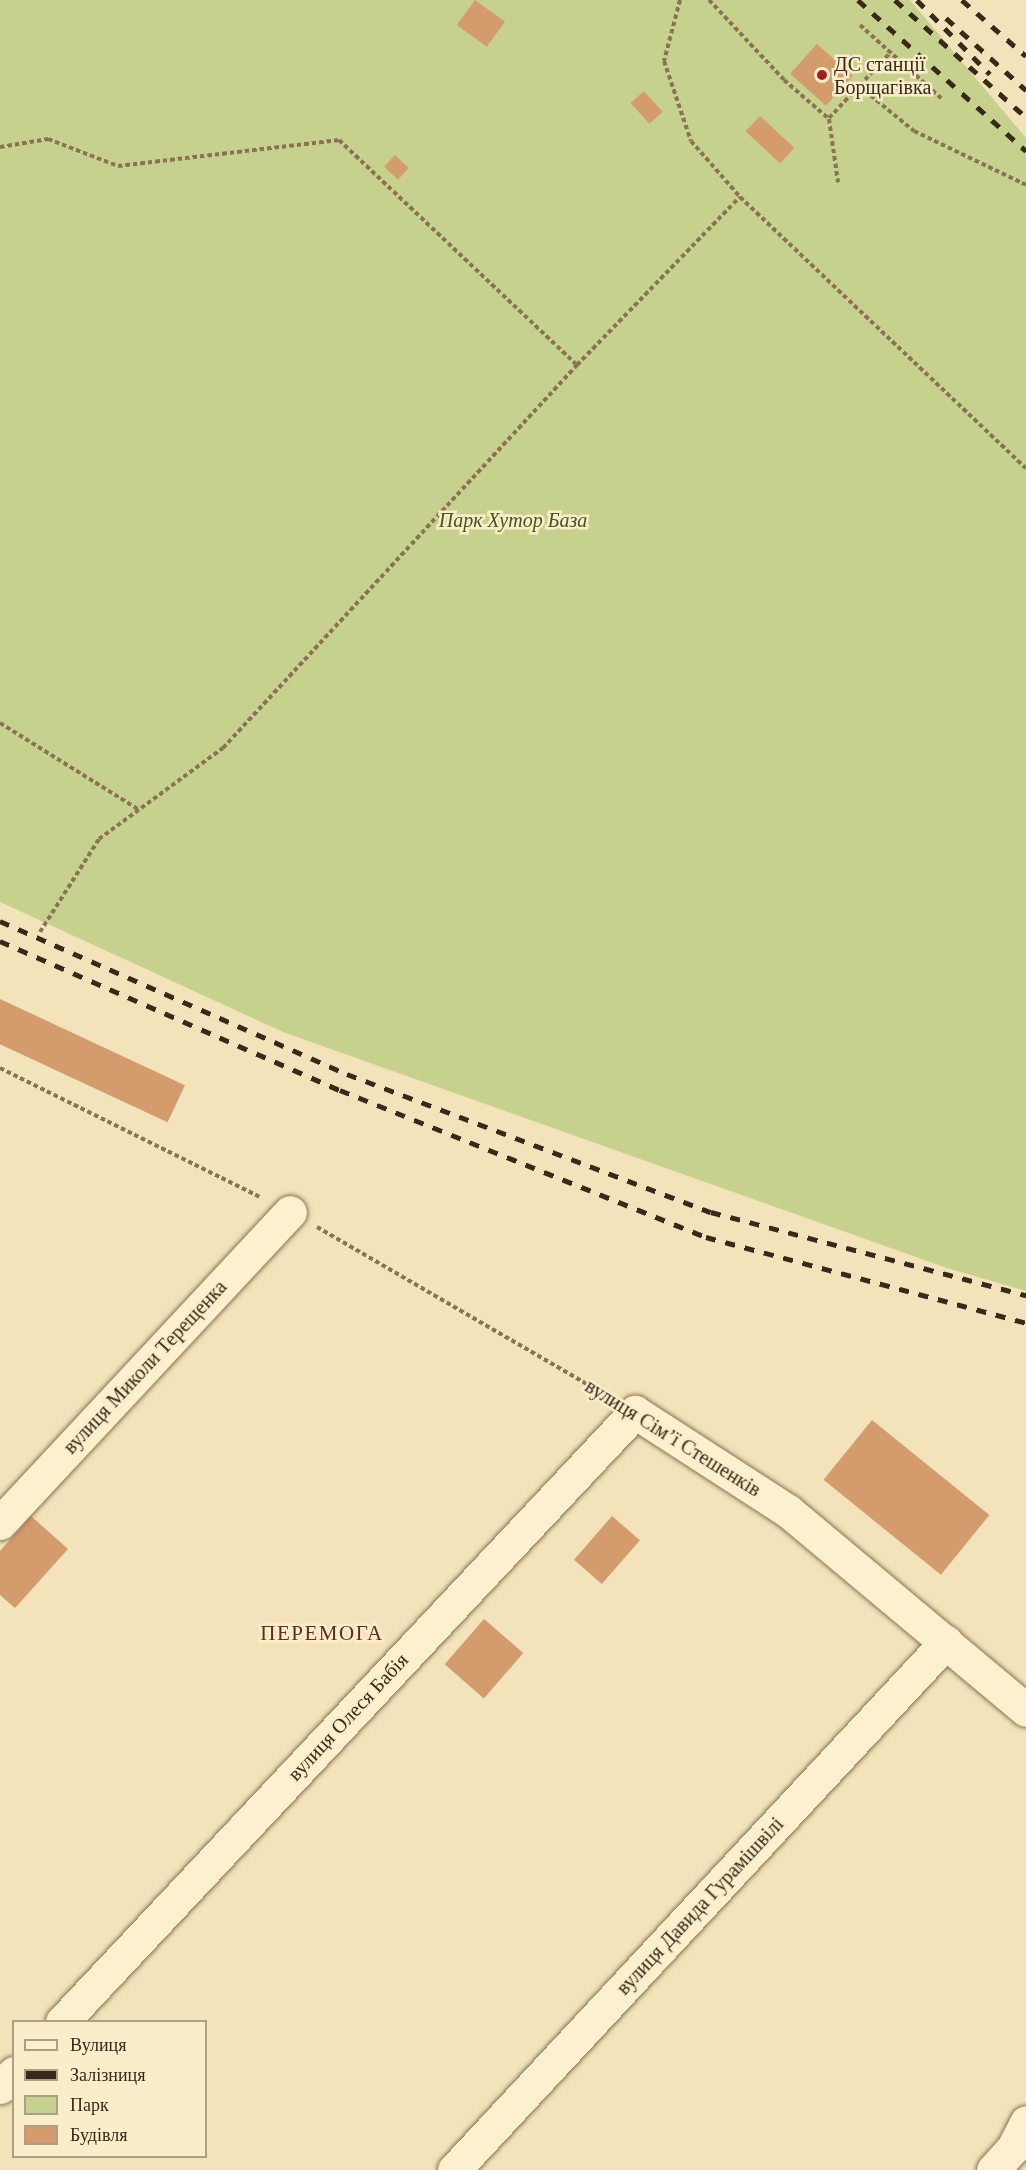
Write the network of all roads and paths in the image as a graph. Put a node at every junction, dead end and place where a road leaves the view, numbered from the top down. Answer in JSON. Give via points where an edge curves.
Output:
{"nodes":[{"id":1,"x":680,"y":0,"type":"edge"},
{"id":2,"x":710,"y":0,"type":"edge"},
{"id":3,"x":860,"y":25,"type":"dead end"},
{"id":4,"x":890,"y":53,"type":"junction"},
{"id":5,"x":859,"y":86,"type":"junction"},
{"id":6,"x":943,"y":100,"type":"dead end"},
{"id":7,"x":829,"y":118,"type":"junction"},
{"id":8,"x":0,"y":147,"type":"edge"},
{"id":9,"x":838,"y":182,"type":"dead end"},
{"id":10,"x":1026,"y":185,"type":"edge"},
{"id":11,"x":740,"y":197,"type":"junction"},
{"id":12,"x":577,"y":364,"type":"junction"},
{"id":13,"x":1026,"y":468,"type":"edge"},
{"id":14,"x":0,"y":723,"type":"edge"},
{"id":15,"x":139,"y":810,"type":"junction"},
{"id":16,"x":40,"y":932,"type":"dead end"},
{"id":17,"x":0,"y":1068,"type":"edge"},
{"id":18,"x":290,"y":1212,"type":"junction"},
{"id":19,"x":634,"y":1412,"type":"junction"},
{"id":20,"x":0,"y":1523,"type":"edge"},
{"id":21,"x":946,"y":1642,"type":"junction"},
{"id":22,"x":1026,"y":1710,"type":"edge"},
{"id":23,"x":64,"y":2020,"type":"edge"},
{"id":24,"x":12,"y":2075,"type":"edge"},
{"id":25,"x":0,"y":2087,"type":"edge"},
{"id":26,"x":1026,"y":2122,"type":"edge"},
{"id":27,"x":454,"y":2170,"type":"edge"},
{"id":28,"x":993,"y":2170,"type":"edge"}],
"edges":[{"from":1,"to":11,"type":"path","via":[[664,61],[691,141]]},
{"from":2,"to":7,"type":"path","via":[[784,80]]},
{"from":3,"to":4,"type":"path"},
{"from":4,"to":5,"type":"path"},
{"from":4,"to":6,"type":"path"},
{"from":5,"to":7,"type":"path"},
{"from":5,"to":10,"type":"path","via":[[914,132]]},
{"from":7,"to":9,"type":"path"},
{"from":8,"to":12,"type":"path","via":[[48,139],[118,166],[339,140]]},
{"from":11,"to":12,"type":"path"},
{"from":11,"to":13,"type":"path"},
{"from":12,"to":15,"type":"path","via":[[223,748]]},
{"from":14,"to":15,"type":"path"},
{"from":15,"to":16,"type":"path","via":[[99,839]]},
{"from":17,"to":18,"type":"path","name":"вулиця Сімʼї Стешенків"},
{"from":18,"to":19,"type":"path","name":"вулиця Сімʼї Стешенків"},
{"from":18,"to":20,"type":"street","name":"вулиця Миколи Терещенка"},
{"from":19,"to":21,"type":"street","name":"вулиця Сімʼї Стешенків","via":[[788,1511]]},
{"from":19,"to":23,"type":"street","name":"вулиця Олеся Бабія"},
{"from":21,"to":22,"type":"street","name":"вулиця Сімʼї Стешенків"},
{"from":21,"to":27,"type":"street","name":"вулиця Давида Гурамішвілі"},
{"from":24,"to":25,"type":"street"},
{"from":26,"to":28,"type":"street","via":[[1013,2148]]}]}
